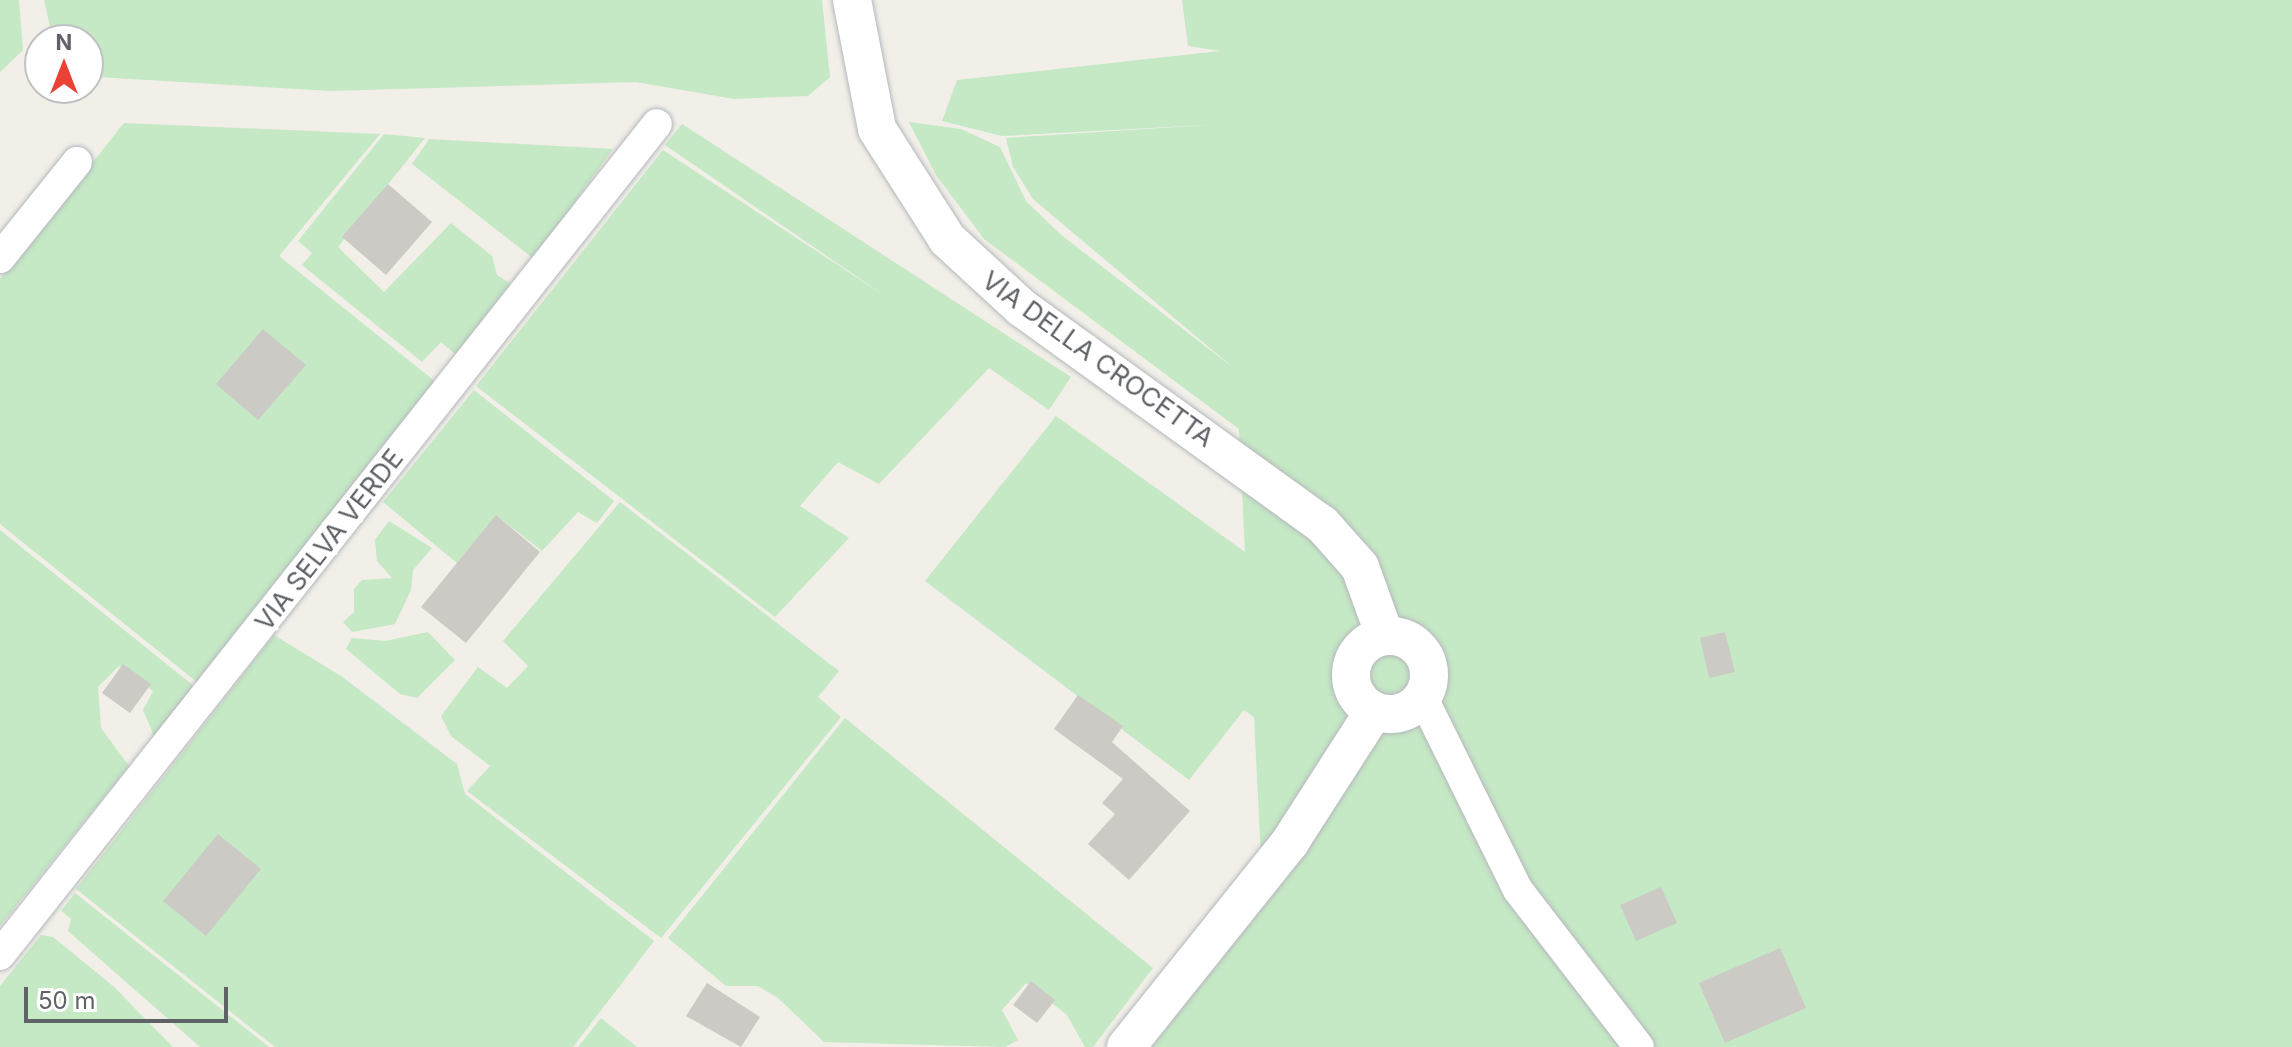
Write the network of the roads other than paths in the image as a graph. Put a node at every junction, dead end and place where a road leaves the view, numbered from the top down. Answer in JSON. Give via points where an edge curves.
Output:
{"nodes":[{"id":1,"x":852,"y":0,"type":"edge"},
{"id":2,"x":657,"y":124,"type":"dead end"},
{"id":3,"x":77,"y":162,"type":"dead end"},
{"id":4,"x":0,"y":258,"type":"edge"},
{"id":5,"x":1385,"y":636,"type":"junction"},
{"id":6,"x":1422,"y":696,"type":"junction"},
{"id":7,"x":1374,"y":711,"type":"junction"},
{"id":8,"x":0,"y":955,"type":"edge"},
{"id":9,"x":1126,"y":1047,"type":"edge"},
{"id":10,"x":1639,"y":1047,"type":"edge"}],
"edges":[{"from":1,"to":5,"type":"street","name":"VIA DELLA CROCETTA","via":[[877,129],[947,239],[1011,300],[1322,524],[1360,567]]},
{"from":2,"to":8,"type":"street","name":"VIA SELVA VERDE"},
{"from":3,"to":4,"type":"street"},
{"from":5,"to":6,"type":"street","via":[[1419,649],[1429,672]]},
{"from":5,"to":7,"type":"street","via":[[1362,647],[1351,669],[1356,694]]},
{"from":6,"to":7,"type":"street","via":[[1401,712]]},
{"from":6,"to":10,"type":"street","via":[[1518,890]]},
{"from":7,"to":9,"type":"street","via":[[1290,842]]}]}
